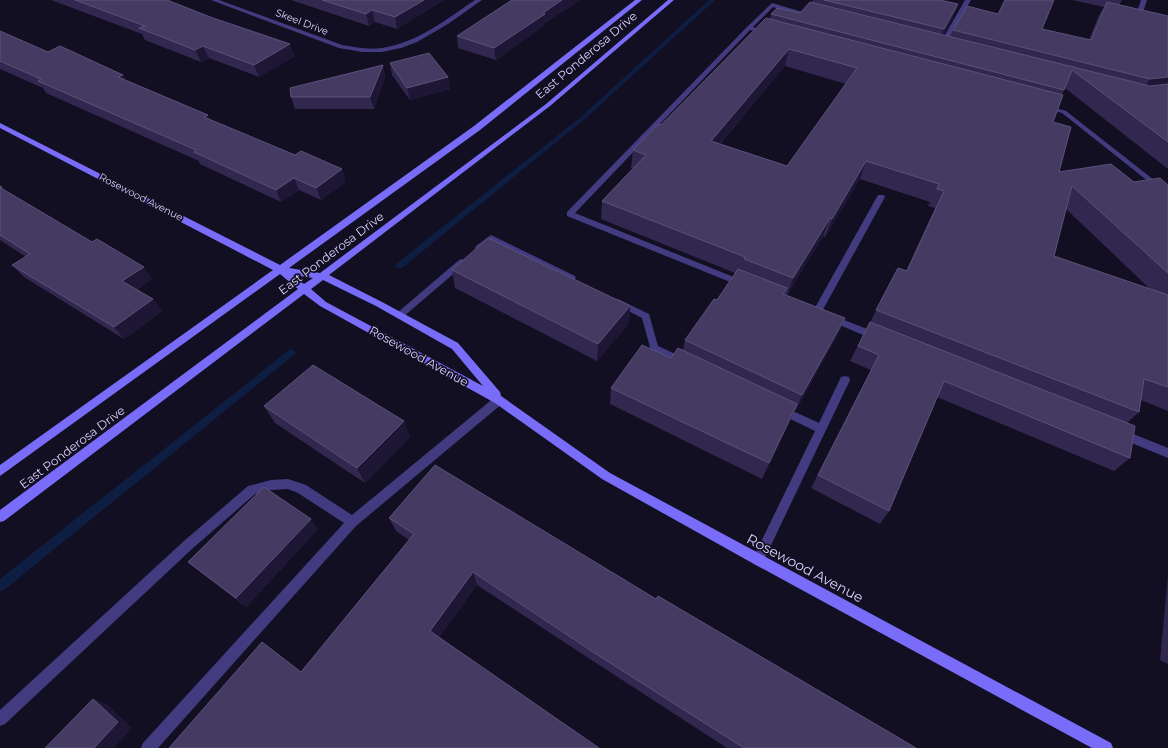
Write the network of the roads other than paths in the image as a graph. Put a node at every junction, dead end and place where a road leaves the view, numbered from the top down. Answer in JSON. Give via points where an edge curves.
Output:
{"nodes":[{"id":1,"x":214,"y":0,"type":"edge"},
{"id":2,"x":478,"y":0,"type":"edge"},
{"id":3,"x":639,"y":0,"type":"edge"},
{"id":4,"x":671,"y":0,"type":"edge"},
{"id":5,"x":968,"y":0,"type":"edge"},
{"id":6,"x":1144,"y":0,"type":"edge"},
{"id":7,"x":774,"y":3,"type":"edge"},
{"id":8,"x":1139,"y":15,"type":"edge"},
{"id":9,"x":818,"y":17,"type":"edge"},
{"id":10,"x":750,"y":28,"type":"junction"},
{"id":11,"x":765,"y":32,"type":"edge"},
{"id":12,"x":932,"y":46,"type":"edge"},
{"id":13,"x":940,"y":48,"type":"junction"},
{"id":14,"x":948,"y":50,"type":"edge"},
{"id":15,"x":1041,"y":106,"type":"edge"},
{"id":16,"x":0,"y":125,"type":"edge"},
{"id":17,"x":1168,"y":195,"type":"edge"},
{"id":18,"x":881,"y":197,"type":"dead end"},
{"id":19,"x":281,"y":270,"type":"junction"},
{"id":20,"x":322,"y":276,"type":"junction"},
{"id":21,"x":583,"y":284,"type":"edge"},
{"id":22,"x":752,"y":287,"type":"edge"},
{"id":23,"x":304,"y":290,"type":"junction"},
{"id":24,"x":611,"y":298,"type":"edge"},
{"id":25,"x":400,"y":315,"type":"junction"},
{"id":26,"x":883,"y":339,"type":"edge"},
{"id":27,"x":689,"y":365,"type":"edge"},
{"id":28,"x":845,"y":380,"type":"dead end"},
{"id":29,"x":499,"y":400,"type":"junction"},
{"id":30,"x":773,"y":405,"type":"edge"},
{"id":31,"x":822,"y":429,"type":"junction"},
{"id":32,"x":1110,"y":429,"type":"edge"},
{"id":33,"x":1168,"y":453,"type":"edge"},
{"id":34,"x":0,"y":471,"type":"edge"},
{"id":35,"x":0,"y":517,"type":"edge"},
{"id":36,"x":352,"y":522,"type":"junction"},
{"id":37,"x":758,"y":560,"type":"junction"},
{"id":38,"x":0,"y":719,"type":"edge"},
{"id":39,"x":148,"y":748,"type":"edge"},
{"id":40,"x":1106,"y":748,"type":"edge"}],
"edges":[{"from":1,"to":2,"type":"street","name":"Skeel Drive","via":[[341,47],[364,51],[385,50],[416,41]]},
{"from":3,"to":19,"type":"main road","name":"East Ponderosa Drive","via":[[484,124]]},
{"from":4,"to":20,"type":"main road","name":"East Ponderosa Drive","via":[[548,105]]},
{"from":5,"to":13,"type":"street"},
{"from":6,"to":8,"type":"street"},
{"from":7,"to":9,"type":"street"},
{"from":7,"to":10,"type":"street"},
{"from":10,"to":11,"type":"street"},
{"from":10,"to":22,"type":"street","via":[[570,214]]},
{"from":12,"to":13,"type":"street"},
{"from":13,"to":14,"type":"street"},
{"from":15,"to":17,"type":"street","via":[[1064,112]]},
{"from":16,"to":19,"type":"main road","name":"Rosewood Avenue"},
{"from":18,"to":26,"type":"street","via":[[814,312]]},
{"from":19,"to":20,"type":"main road","name":"Rosewood Avenue"},
{"from":19,"to":23,"type":"main road","name":"Rosewood Avenue"},
{"from":19,"to":34,"type":"main road","name":"East Ponderosa Drive"},
{"from":20,"to":23,"type":"main road","name":"East Ponderosa Drive"},
{"from":20,"to":25,"type":"main road","name":"Rosewood Avenue"},
{"from":21,"to":25,"type":"street","via":[[491,238]]},
{"from":23,"to":29,"type":"main road","name":"Rosewood Avenue","via":[[323,304]]},
{"from":23,"to":35,"type":"main road","name":"East Ponderosa Drive"},
{"from":24,"to":27,"type":"street","via":[[646,316],[654,348]]},
{"from":25,"to":29,"type":"main road","name":"Rosewood Avenue","via":[[455,346]]},
{"from":28,"to":31,"type":"street"},
{"from":29,"to":36,"type":"street"},
{"from":29,"to":37,"type":"main road","name":"Rosewood Avenue","via":[[606,476]]},
{"from":30,"to":31,"type":"street"},
{"from":31,"to":37,"type":"street"},
{"from":32,"to":33,"type":"street"},
{"from":36,"to":38,"type":"street","via":[[302,489],[288,484],[252,490],[188,545]]},
{"from":36,"to":39,"type":"street"},
{"from":37,"to":40,"type":"main road","name":"Rosewood Avenue"}]}
